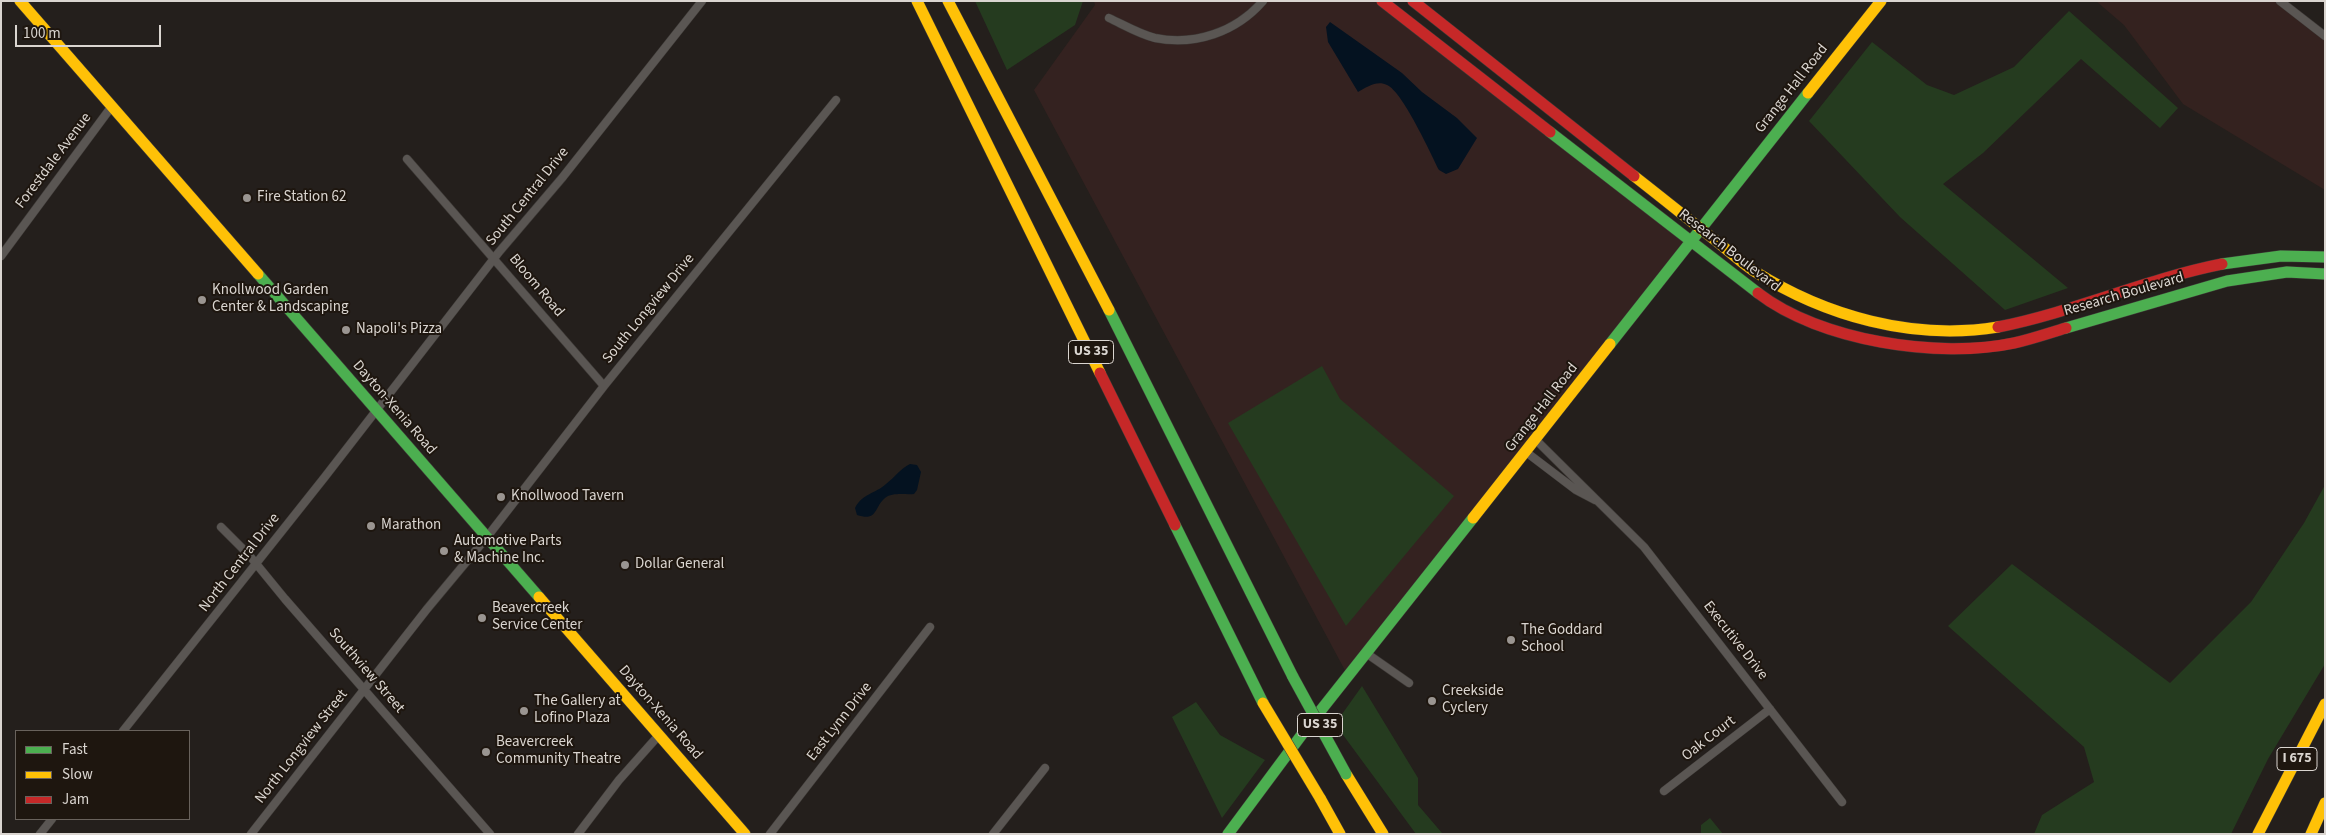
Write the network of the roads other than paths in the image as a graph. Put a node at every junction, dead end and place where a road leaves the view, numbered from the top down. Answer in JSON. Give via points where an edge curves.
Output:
{"nodes":[{"id":1,"x":20,"y":1,"type":"edge"},
{"id":2,"x":702,"y":1,"type":"edge"},
{"id":3,"x":917,"y":1,"type":"edge"},
{"id":4,"x":948,"y":1,"type":"edge"},
{"id":5,"x":1263,"y":1,"type":"edge"},
{"id":6,"x":1382,"y":1,"type":"edge"},
{"id":7,"x":1413,"y":1,"type":"edge"},
{"id":8,"x":1880,"y":1,"type":"edge"},
{"id":9,"x":2280,"y":1,"type":"edge"},
{"id":10,"x":1109,"y":18,"type":"dead end"},
{"id":11,"x":2325,"y":36,"type":"edge"},
{"id":12,"x":836,"y":100,"type":"dead end"},
{"id":13,"x":112,"y":106,"type":"junction"},
{"id":14,"x":407,"y":159,"type":"dead end"},
{"id":15,"x":1702,"y":228,"type":"junction"},
{"id":16,"x":1691,"y":241,"type":"junction"},
{"id":17,"x":1,"y":256,"type":"edge"},
{"id":18,"x":2325,"y":257,"type":"edge"},
{"id":19,"x":496,"y":259,"type":"junction"},
{"id":20,"x":2325,"y":274,"type":"edge"},
{"id":21,"x":604,"y":386,"type":"junction"},
{"id":22,"x":376,"y":410,"type":"junction"},
{"id":23,"x":1536,"y":440,"type":"junction"},
{"id":24,"x":1526,"y":452,"type":"junction"},
{"id":25,"x":1601,"y":503,"type":"junction"},
{"id":26,"x":221,"y":527,"type":"dead end"},
{"id":27,"x":487,"y":538,"type":"junction"},
{"id":28,"x":256,"y":564,"type":"junction"},
{"id":29,"x":930,"y":627,"type":"dead end"},
{"id":30,"x":1366,"y":653,"type":"junction"},
{"id":31,"x":1409,"y":683,"type":"dead end"},
{"id":32,"x":365,"y":689,"type":"junction"},
{"id":33,"x":2325,"y":704,"type":"edge"},
{"id":34,"x":1770,"y":709,"type":"junction"},
{"id":35,"x":124,"y":730,"type":"edge"},
{"id":36,"x":659,"y":735,"type":"junction"},
{"id":37,"x":1044,"y":768,"type":"dead end"},
{"id":38,"x":1664,"y":791,"type":"dead end"},
{"id":39,"x":1842,"y":802,"type":"dead end"},
{"id":40,"x":2325,"y":803,"type":"edge"},
{"id":41,"x":51,"y":820,"type":"edge"},
{"id":42,"x":1382,"y":832,"type":"edge"},
{"id":43,"x":40,"y":834,"type":"edge"},
{"id":44,"x":251,"y":834,"type":"edge"},
{"id":45,"x":490,"y":834,"type":"edge"},
{"id":46,"x":578,"y":834,"type":"edge"},
{"id":47,"x":745,"y":834,"type":"edge"},
{"id":48,"x":770,"y":834,"type":"edge"},
{"id":49,"x":994,"y":834,"type":"edge"},
{"id":50,"x":1228,"y":834,"type":"edge"},
{"id":51,"x":1340,"y":834,"type":"edge"},
{"id":52,"x":2260,"y":834,"type":"edge"},
{"id":53,"x":2311,"y":834,"type":"edge"}],
"edges":[{"from":1,"to":13,"type":"main road","name":"Dayton-Xenia Road"},
{"from":2,"to":19,"type":"street","name":"South Central Drive"},
{"from":3,"to":51,"type":"main road","number":"US 35","bridge":true,"via":[[1263,703]]},
{"from":4,"to":42,"type":"main road","number":"US 35","bridge":true,"via":[[1126,343],[1293,677]]},
{"from":5,"to":10,"type":"street","via":[[1232,27],[1186,40],[1155,38]]},
{"from":6,"to":16,"type":"main road","name":"Research Boulevard"},
{"from":7,"to":15,"type":"main road","name":"Research Boulevard"},
{"from":8,"to":15,"type":"main road","name":"Grange Hall Road"},
{"from":9,"to":11,"type":"street"},
{"from":12,"to":21,"type":"street","name":"South Longview Drive"},
{"from":13,"to":17,"type":"street","name":"Forestdale Avenue"},
{"from":13,"to":22,"type":"main road","name":"Dayton-Xenia Road"},
{"from":14,"to":19,"type":"street","name":"Bloom Road"},
{"from":15,"to":16,"type":"main road","name":"Grange Hall Road"},
{"from":15,"to":18,"type":"main road","name":"Research Boulevard","via":[[1753,270],[1803,298],[1833,311],[1880,323],[1932,330],[2016,324],[2195,270],[2246,258]]},
{"from":16,"to":20,"type":"main road","name":"Research Boulevard","via":[[1773,304],[1828,329],[1870,341],[1961,349],[2014,343],[2227,281],[2287,272]]},
{"from":16,"to":23,"type":"main road","name":"Grange Hall Road"},
{"from":19,"to":21,"type":"street","name":"Bloom Road"},
{"from":19,"to":22,"type":"street","name":"South Central Drive"},
{"from":21,"to":27,"type":"street","name":"South Longview Drive"},
{"from":22,"to":27,"type":"main road","name":"Dayton-Xenia Road"},
{"from":22,"to":28,"type":"street","name":"North Central Drive"},
{"from":23,"to":24,"type":"main road","name":"Grange Hall Road"},
{"from":23,"to":25,"type":"street","name":"Executive Drive"},
{"from":24,"to":25,"type":"street","name":"Executive Drive","via":[[1576,490]]},
{"from":24,"to":30,"type":"main road","name":"Grange Hall Road"},
{"from":25,"to":34,"type":"street","name":"Executive Drive","via":[[1644,547]]},
{"from":26,"to":28,"type":"street","name":"Southview Street"},
{"from":27,"to":32,"type":"street","name":"North Longview Street"},
{"from":27,"to":36,"type":"main road","name":"Dayton-Xenia Road"},
{"from":28,"to":32,"type":"street","name":"Southview Street"},
{"from":28,"to":35,"type":"street","name":"North Central Drive"},
{"from":29,"to":48,"type":"street","name":"East Lynn Drive"},
{"from":30,"to":31,"type":"street"},
{"from":30,"to":50,"type":"main road","name":"Grange Hall Road"},
{"from":32,"to":44,"type":"street","name":"North Longview Street"},
{"from":32,"to":45,"type":"street","name":"Southview Street"},
{"from":33,"to":52,"type":"main road","number":"I 675"},
{"from":34,"to":38,"type":"street","name":"Oak Court"},
{"from":34,"to":39,"type":"street","name":"Executive Drive"},
{"from":36,"to":46,"type":"street"},
{"from":36,"to":47,"type":"main road","name":"Dayton-Xenia Road"},
{"from":37,"to":49,"type":"street"},
{"from":40,"to":53,"type":"main road"},
{"from":41,"to":43,"type":"street"}]}
